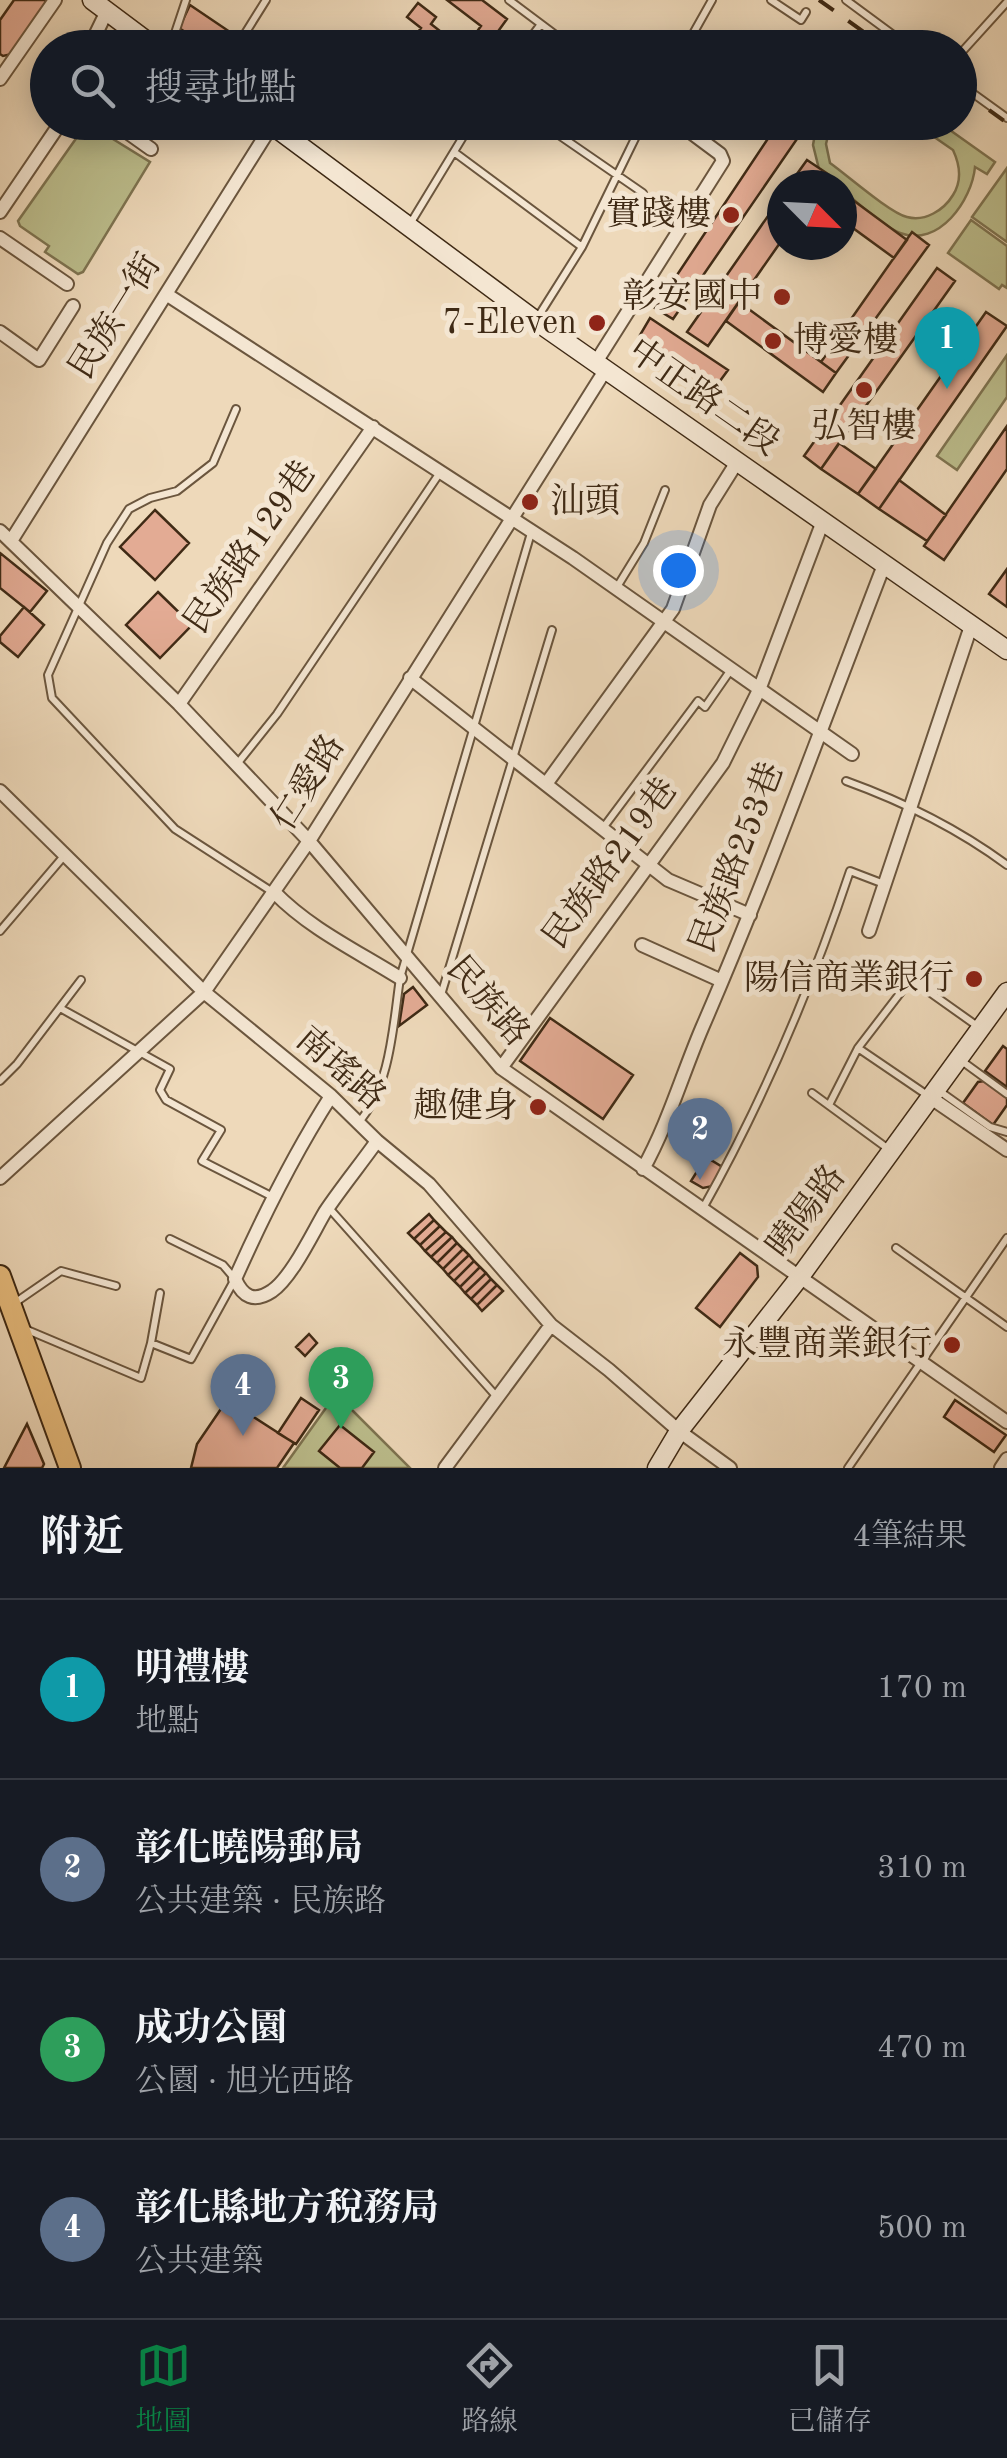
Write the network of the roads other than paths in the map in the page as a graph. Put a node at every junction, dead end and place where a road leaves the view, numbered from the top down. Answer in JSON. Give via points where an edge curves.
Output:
{"nodes":[{"id":1,"x":55,"y":0,"type":"edge"},
{"id":2,"x":186,"y":0,"type":"edge"},
{"id":3,"x":266,"y":0,"type":"edge"},
{"id":4,"x":509,"y":0,"type":"edge"},
{"id":5,"x":712,"y":0,"type":"edge"},
{"id":6,"x":770,"y":0,"type":"edge"},
{"id":7,"x":846,"y":0,"type":"edge"},
{"id":8,"x":1007,"y":2,"type":"edge"},
{"id":9,"x":100,"y":6,"type":"edge"},
{"id":10,"x":806,"y":12,"type":"dead end"},
{"id":11,"x":541,"y":24,"type":"junction"},
{"id":12,"x":31,"y":30,"type":"edge"},
{"id":13,"x":132,"y":30,"type":"edge"},
{"id":14,"x":176,"y":30,"type":"edge"},
{"id":15,"x":247,"y":30,"type":"edge"},
{"id":16,"x":536,"y":30,"type":"edge"},
{"id":17,"x":549,"y":30,"type":"edge"},
{"id":18,"x":694,"y":30,"type":"edge"},
{"id":19,"x":886,"y":30,"type":"edge"},
{"id":20,"x":30,"y":31,"type":"edge"},
{"id":21,"x":977,"y":35,"type":"edge"},
{"id":22,"x":5,"y":62,"type":"edge"},
{"id":23,"x":0,"y":79,"type":"edge"},
{"id":24,"x":977,"y":96,"type":"edge"},
{"id":25,"x":1007,"y":118,"type":"edge"},
{"id":26,"x":49,"y":140,"type":"edge"},
{"id":27,"x":138,"y":140,"type":"edge"},
{"id":28,"x":260,"y":140,"type":"edge"},
{"id":29,"x":291,"y":140,"type":"edge"},
{"id":30,"x":461,"y":140,"type":"edge"},
{"id":31,"x":566,"y":140,"type":"edge"},
{"id":32,"x":634,"y":140,"type":"edge"},
{"id":33,"x":701,"y":140,"type":"edge"},
{"id":34,"x":150,"y":149,"type":"dead end"},
{"id":35,"x":454,"y":152,"type":"junction"},
{"id":36,"x":616,"y":175,"type":"junction"},
{"id":37,"x":643,"y":192,"type":"dead end"},
{"id":38,"x":0,"y":212,"type":"edge"},
{"id":39,"x":408,"y":227,"type":"junction"},
{"id":40,"x":0,"y":238,"type":"edge"},
{"id":41,"x":582,"y":247,"type":"junction"},
{"id":42,"x":67,"y":284,"type":"dead end"},
{"id":43,"x":166,"y":294,"type":"junction"},
{"id":44,"x":73,"y":306,"type":"dead end"},
{"id":45,"x":536,"y":321,"type":"junction"},
{"id":46,"x":0,"y":332,"type":"edge"},
{"id":47,"x":601,"y":365,"type":"junction"},
{"id":48,"x":236,"y":409,"type":"dead end"},
{"id":49,"x":373,"y":427,"type":"junction"},
{"id":50,"x":736,"y":462,"type":"junction"},
{"id":51,"x":439,"y":474,"type":"junction"},
{"id":52,"x":666,"y":490,"type":"dead end"},
{"id":53,"x":511,"y":520,"type":"junction"},
{"id":54,"x":824,"y":521,"type":"junction"},
{"id":55,"x":0,"y":531,"type":"edge"},
{"id":56,"x":531,"y":532,"type":"junction"},
{"id":57,"x":11,"y":541,"type":"junction"},
{"id":58,"x":884,"y":566,"type":"junction"},
{"id":59,"x":616,"y":590,"type":"junction"},
{"id":60,"x":80,"y":606,"type":"junction"},
{"id":61,"x":663,"y":624,"type":"junction"},
{"id":62,"x":971,"y":626,"type":"junction"},
{"id":63,"x":552,"y":630,"type":"dead end"},
{"id":64,"x":1007,"y":650,"type":"edge"},
{"id":65,"x":731,"y":670,"type":"junction"},
{"id":66,"x":410,"y":678,"type":"junction"},
{"id":67,"x":759,"y":690,"type":"junction"},
{"id":68,"x":179,"y":704,"type":"junction"},
{"id":69,"x":475,"y":729,"type":"junction"},
{"id":70,"x":820,"y":730,"type":"junction"},
{"id":71,"x":852,"y":754,"type":"dead end"},
{"id":72,"x":513,"y":758,"type":"junction"},
{"id":73,"x":236,"y":765,"type":"junction"},
{"id":74,"x":846,"y":781,"type":"dead end"},
{"id":75,"x":546,"y":784,"type":"junction"},
{"id":76,"x":0,"y":791,"type":"edge"},
{"id":77,"x":910,"y":804,"type":"junction"},
{"id":78,"x":603,"y":828,"type":"junction"},
{"id":79,"x":309,"y":841,"type":"junction"},
{"id":80,"x":66,"y":854,"type":"junction"},
{"id":81,"x":648,"y":863,"type":"junction"},
{"id":82,"x":1007,"y":865,"type":"edge"},
{"id":83,"x":886,"y":884,"type":"junction"},
{"id":84,"x":274,"y":892,"type":"junction"},
{"id":85,"x":750,"y":915,"type":"junction"},
{"id":86,"x":0,"y":931,"type":"edge"},
{"id":87,"x":869,"y":931,"type":"dead end"},
{"id":88,"x":642,"y":945,"type":"dead end"},
{"id":89,"x":406,"y":956,"type":"junction"},
{"id":90,"x":400,"y":978,"type":"junction"},
{"id":91,"x":81,"y":980,"type":"dead end"},
{"id":92,"x":722,"y":981,"type":"junction"},
{"id":93,"x":204,"y":992,"type":"junction"},
{"id":94,"x":1007,"y":992,"type":"edge"},
{"id":95,"x":441,"y":995,"type":"junction"},
{"id":96,"x":60,"y":1008,"type":"junction"},
{"id":97,"x":981,"y":1028,"type":"junction"},
{"id":98,"x":858,"y":1048,"type":"junction"},
{"id":99,"x":138,"y":1053,"type":"junction"},
{"id":100,"x":959,"y":1059,"type":"junction"},
{"id":101,"x":502,"y":1068,"type":"junction"},
{"id":102,"x":0,"y":1081,"type":"edge"},
{"id":103,"x":812,"y":1093,"type":"dead end"},
{"id":104,"x":934,"y":1094,"type":"junction"},
{"id":105,"x":1007,"y":1094,"type":"edge"},
{"id":106,"x":331,"y":1096,"type":"junction"},
{"id":107,"x":829,"y":1105,"type":"junction"},
{"id":108,"x":358,"y":1123,"type":"junction"},
{"id":109,"x":1007,"y":1132,"type":"edge"},
{"id":110,"x":377,"y":1142,"type":"junction"},
{"id":111,"x":1007,"y":1150,"type":"edge"},
{"id":112,"x":892,"y":1152,"type":"junction"},
{"id":113,"x":642,"y":1169,"type":"junction"},
{"id":114,"x":0,"y":1178,"type":"edge"},
{"id":115,"x":274,"y":1198,"type":"junction"},
{"id":116,"x":328,"y":1208,"type":"junction"},
{"id":117,"x":702,"y":1210,"type":"junction"},
{"id":118,"x":1007,"y":1238,"type":"edge"},
{"id":119,"x":170,"y":1240,"type":"dead end"},
{"id":120,"x":896,"y":1248,"type":"dead end"},
{"id":121,"x":0,"y":1276,"type":"edge"},
{"id":122,"x":799,"y":1278,"type":"junction"},
{"id":123,"x":235,"y":1280,"type":"junction"},
{"id":124,"x":116,"y":1286,"type":"dead end"},
{"id":125,"x":160,"y":1294,"type":"dead end"},
{"id":126,"x":965,"y":1297,"type":"junction"},
{"id":127,"x":11,"y":1305,"type":"junction"},
{"id":128,"x":551,"y":1325,"type":"junction"},
{"id":129,"x":20,"y":1327,"type":"junction"},
{"id":130,"x":1007,"y":1327,"type":"edge"},
{"id":131,"x":151,"y":1343,"type":"junction"},
{"id":132,"x":919,"y":1361,"type":"junction"},
{"id":133,"x":497,"y":1398,"type":"junction"},
{"id":134,"x":1007,"y":1422,"type":"edge"},
{"id":135,"x":679,"y":1431,"type":"junction"},
{"id":136,"x":1007,"y":1460,"type":"edge"},
{"id":137,"x":70,"y":1468,"type":"edge"},
{"id":138,"x":445,"y":1468,"type":"edge"},
{"id":139,"x":658,"y":1468,"type":"edge"},
{"id":140,"x":730,"y":1468,"type":"edge"},
{"id":141,"x":848,"y":1468,"type":"edge"},
{"id":142,"x":1001,"y":1468,"type":"edge"}],
"edges":[{"from":1,"to":12,"type":"street"},
{"from":2,"to":14,"type":"lane"},
{"from":3,"to":15,"type":"lane"},
{"from":4,"to":11,"type":"lane"},
{"from":5,"to":18,"type":"lane"},
{"from":6,"to":10,"type":"lane","via":[[801,20]]},
{"from":7,"to":19,"type":"lane"},
{"from":8,"to":21,"type":"lane"},
{"from":9,"to":13,"type":"street"},
{"from":11,"to":16,"type":"lane"},
{"from":11,"to":17,"type":"lane"},
{"from":20,"to":22,"type":"street"},
{"from":22,"to":23,"type":"street"},
{"from":24,"to":25,"type":"lane"},
{"from":26,"to":38,"type":"street"},
{"from":27,"to":34,"type":"street"},
{"from":28,"to":43,"type":"street","name":"民族一街"},
{"from":29,"to":39,"type":"street","name":"中正路二段"},
{"from":30,"to":35,"type":"lane"},
{"from":31,"to":36,"type":"lane"},
{"from":32,"to":36,"type":"lane"},
{"from":33,"to":47,"type":"street","name":"仁愛路","via":[[724,161]]},
{"from":35,"to":39,"type":"lane"},
{"from":35,"to":41,"type":"lane"},
{"from":36,"to":37,"type":"lane"},
{"from":36,"to":41,"type":"lane"},
{"from":39,"to":45,"type":"street","name":"中正路二段"},
{"from":40,"to":42,"type":"street"},
{"from":41,"to":45,"type":"lane"},
{"from":43,"to":49,"type":"street"},
{"from":43,"to":57,"type":"street","name":"民族一街"},
{"from":44,"to":46,"type":"street","via":[[39,360]]},
{"from":45,"to":47,"type":"street","name":"中正路二段"},
{"from":47,"to":50,"type":"street","name":"中正路二段"},
{"from":47,"to":53,"type":"street","name":"仁愛路"},
{"from":48,"to":60,"type":"lane","via":[[213,463],[177,491],[129,509]]},
{"from":49,"to":51,"type":"street"},
{"from":49,"to":68,"type":"street","name":"民族路129巷"},
{"from":50,"to":54,"type":"street","name":"中正路二段"},
{"from":50,"to":61,"type":"street","via":[[710,505]]},
{"from":51,"to":53,"type":"street"},
{"from":51,"to":73,"type":"lane","via":[[278,714]]},
{"from":52,"to":59,"type":"lane"},
{"from":53,"to":56,"type":"street"},
{"from":53,"to":66,"type":"street","name":"仁愛路"},
{"from":54,"to":58,"type":"street","name":"中正路二段"},
{"from":54,"to":67,"type":"street","name":"民族路219巷"},
{"from":55,"to":57,"type":"street","name":"民族路"},
{"from":56,"to":59,"type":"street"},
{"from":56,"to":69,"type":"lane"},
{"from":57,"to":60,"type":"street","name":"民族路"},
{"from":58,"to":62,"type":"street","name":"中正路二段"},
{"from":58,"to":70,"type":"street","name":"民族路253巷"},
{"from":59,"to":61,"type":"street"},
{"from":60,"to":68,"type":"street","name":"民族路"},
{"from":60,"to":84,"type":"lane","via":[[48,675],[52,698],[161,817]]},
{"from":61,"to":65,"type":"street"},
{"from":61,"to":75,"type":"street"},
{"from":62,"to":64,"type":"street","name":"中正路二段"},
{"from":62,"to":77,"type":"street"},
{"from":63,"to":72,"type":"lane"},
{"from":65,"to":67,"type":"street"},
{"from":65,"to":78,"type":"lane","name":"民族路219巷","via":[[705,708],[698,701]]},
{"from":66,"to":69,"type":"street"},
{"from":66,"to":79,"type":"street","name":"仁愛路"},
{"from":67,"to":70,"type":"street"},
{"from":67,"to":81,"type":"street","name":"民族路219巷","via":[[723,763]]},
{"from":68,"to":73,"type":"street","name":"民族路"},
{"from":69,"to":72,"type":"street"},
{"from":69,"to":89,"type":"lane"},
{"from":70,"to":71,"type":"street"},
{"from":70,"to":85,"type":"street","name":"民族路253巷"},
{"from":72,"to":75,"type":"street"},
{"from":72,"to":95,"type":"lane"},
{"from":73,"to":79,"type":"street","name":"民族路"},
{"from":74,"to":77,"type":"lane"},
{"from":75,"to":78,"type":"street"},
{"from":76,"to":80,"type":"street","name":"南瑤路"},
{"from":77,"to":82,"type":"lane"},
{"from":77,"to":83,"type":"street"},
{"from":78,"to":81,"type":"street"},
{"from":79,"to":84,"type":"street","name":"仁愛路"},
{"from":79,"to":89,"type":"street","name":"民族路"},
{"from":80,"to":86,"type":"lane"},
{"from":80,"to":93,"type":"street","name":"南瑤路"},
{"from":81,"to":85,"type":"street","via":[[668,880]]},
{"from":81,"to":101,"type":"street","name":"民族路219巷"},
{"from":83,"to":87,"type":"street"},
{"from":83,"to":117,"type":"lane","via":[[850,872],[825,947],[740,1143]]},
{"from":84,"to":90,"type":"street","via":[[338,944]]},
{"from":84,"to":93,"type":"street","name":"仁愛路"},
{"from":85,"to":92,"type":"street","name":"民族路253巷"},
{"from":88,"to":92,"type":"street"},
{"from":89,"to":90,"type":"lane"},
{"from":89,"to":95,"type":"street","name":"民族路"},
{"from":90,"to":108,"type":"lane","via":[[389,1051]]},
{"from":91,"to":96,"type":"lane"},
{"from":92,"to":113,"type":"street","name":"民族路253巷"},
{"from":93,"to":99,"type":"street","name":"仁愛路"},
{"from":93,"to":106,"type":"street","name":"南瑤路"},
{"from":94,"to":97,"type":"street","name":"曉陽路"},
{"from":95,"to":101,"type":"street","name":"民族路"},
{"from":96,"to":99,"type":"lane"},
{"from":96,"to":102,"type":"lane"},
{"from":97,"to":98,"type":"lane","via":[[911,979]]},
{"from":97,"to":100,"type":"street","name":"曉陽路"},
{"from":98,"to":104,"type":"lane"},
{"from":98,"to":107,"type":"lane"},
{"from":99,"to":114,"type":"street","name":"仁愛路"},
{"from":99,"to":115,"type":"lane","via":[[170,1068],[160,1090],[166,1100],[221,1130],[202,1161]]},
{"from":100,"to":104,"type":"street","name":"曉陽路"},
{"from":100,"to":105,"type":"lane"},
{"from":101,"to":113,"type":"street","name":"民族路"},
{"from":103,"to":107,"type":"lane"},
{"from":104,"to":109,"type":"lane"},
{"from":104,"to":111,"type":"street"},
{"from":104,"to":112,"type":"street","name":"曉陽路"},
{"from":106,"to":108,"type":"street","name":"南瑤路"},
{"from":106,"to":115,"type":"street"},
{"from":107,"to":112,"type":"lane"},
{"from":108,"to":110,"type":"street","name":"南瑤路"},
{"from":110,"to":116,"type":"street"},
{"from":110,"to":128,"type":"street","name":"南瑤路","via":[[429,1184]]},
{"from":112,"to":122,"type":"street","name":"曉陽路"},
{"from":113,"to":117,"type":"street","name":"民族路"},
{"from":115,"to":123,"type":"street"},
{"from":116,"to":123,"type":"street","via":[[271,1291],[248,1297]]},
{"from":116,"to":133,"type":"lane"},
{"from":117,"to":122,"type":"street","name":"民族路"},
{"from":118,"to":126,"type":"lane"},
{"from":119,"to":123,"type":"lane","via":[[223,1266]]},
{"from":120,"to":126,"type":"lane"},
{"from":121,"to":127,"type":"main road"},
{"from":122,"to":132,"type":"street","name":"民族路"},
{"from":122,"to":135,"type":"street","name":"曉陽路"},
{"from":123,"to":131,"type":"lane","via":[[192,1358]]},
{"from":124,"to":127,"type":"lane","via":[[61,1271]]},
{"from":125,"to":131,"type":"lane"},
{"from":126,"to":130,"type":"lane"},
{"from":126,"to":132,"type":"lane"},
{"from":127,"to":129,"type":"main road"},
{"from":128,"to":133,"type":"street"},
{"from":128,"to":135,"type":"street","name":"南瑤路"},
{"from":129,"to":131,"type":"lane","via":[[141,1378]]},
{"from":129,"to":137,"type":"main road"},
{"from":132,"to":134,"type":"street","name":"民族路"},
{"from":132,"to":141,"type":"lane"},
{"from":133,"to":138,"type":"street"},
{"from":135,"to":139,"type":"street","name":"曉陽路"},
{"from":135,"to":140,"type":"street","name":"南瑤路"},
{"from":136,"to":142,"type":"street"}]}
